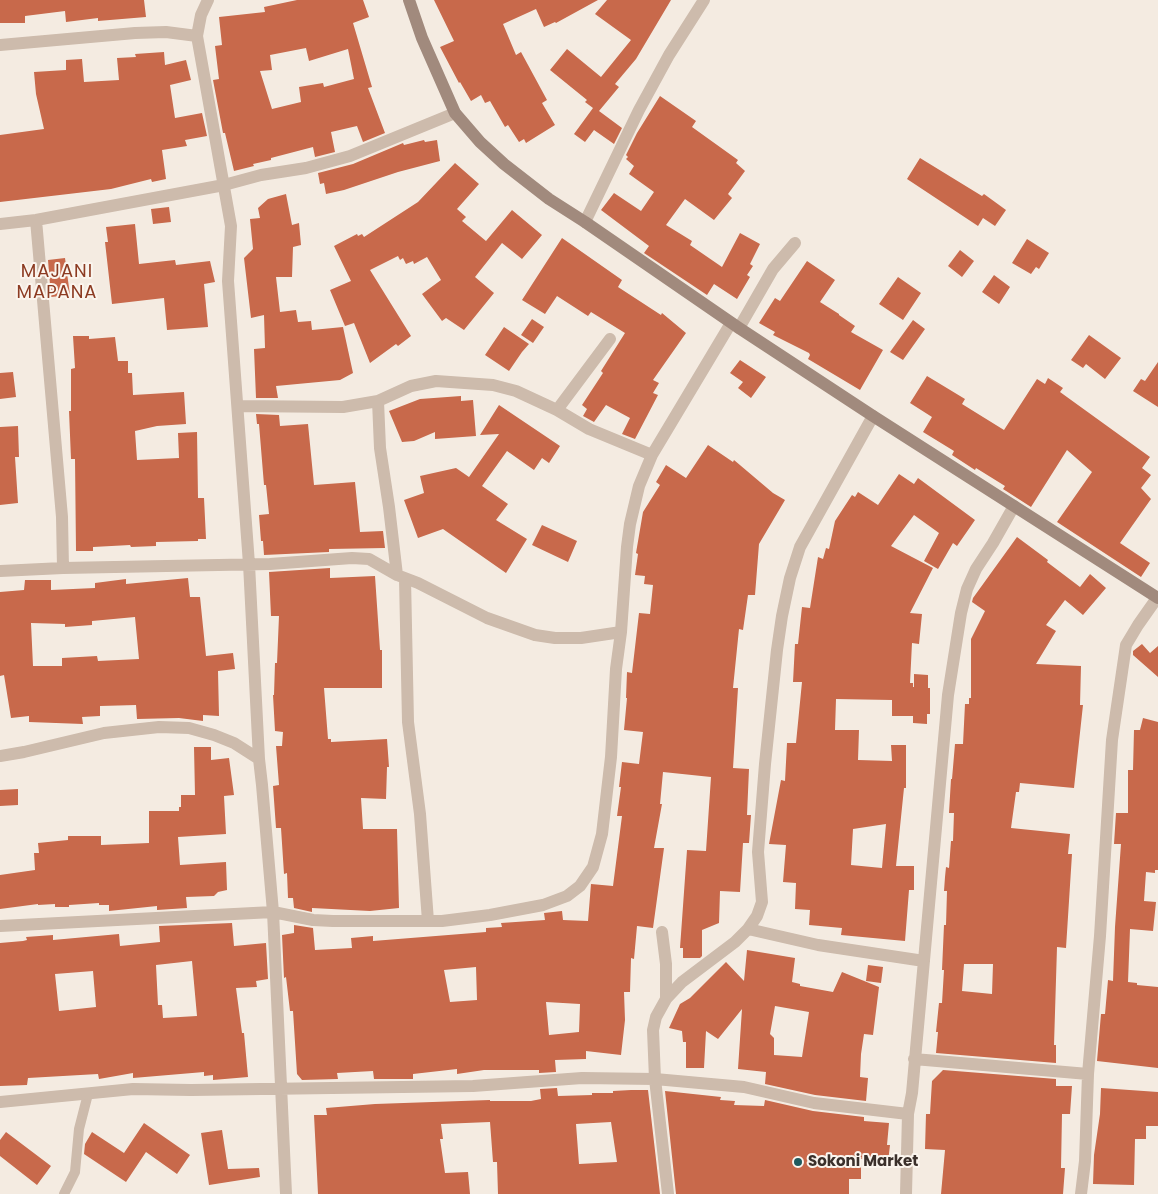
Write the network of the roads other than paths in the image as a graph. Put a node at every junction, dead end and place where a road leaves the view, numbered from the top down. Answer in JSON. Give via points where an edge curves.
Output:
{"nodes":[{"id":1,"x":208,"y":0,"type":"edge"},
{"id":2,"x":408,"y":0,"type":"edge"},
{"id":3,"x":704,"y":0,"type":"edge"},
{"id":4,"x":197,"y":36,"type":"junction"},
{"id":5,"x":0,"y":45,"type":"edge"},
{"id":6,"x":455,"y":112,"type":"junction"},
{"id":7,"x":224,"y":186,"type":"junction"},
{"id":8,"x":36,"y":220,"type":"junction"},
{"id":9,"x":585,"y":222,"type":"junction"},
{"id":10,"x":0,"y":224,"type":"edge"},
{"id":11,"x":795,"y":243,"type":"dead end"},
{"id":12,"x":735,"y":325,"type":"junction"},
{"id":13,"x":610,"y":338,"type":"dead end"},
{"id":14,"x":378,"y":401,"type":"junction"},
{"id":15,"x":238,"y":406,"type":"junction"},
{"id":16,"x":557,"y":410,"type":"junction"},
{"id":17,"x":873,"y":416,"type":"junction"},
{"id":18,"x":652,"y":455,"type":"junction"},
{"id":19,"x":1014,"y":506,"type":"junction"},
{"id":20,"x":249,"y":564,"type":"junction"},
{"id":21,"x":63,"y":568,"type":"junction"},
{"id":22,"x":0,"y":571,"type":"edge"},
{"id":23,"x":401,"y":577,"type":"junction"},
{"id":24,"x":1158,"y":598,"type":"edge"},
{"id":25,"x":621,"y":632,"type":"junction"},
{"id":26,"x":0,"y":756,"type":"edge"},
{"id":27,"x":258,"y":759,"type":"junction"},
{"id":28,"x":273,"y":912,"type":"junction"},
{"id":29,"x":428,"y":921,"type":"junction"},
{"id":30,"x":0,"y":926,"type":"edge"},
{"id":31,"x":748,"y":929,"type":"junction"},
{"id":32,"x":662,"y":932,"type":"dead end"},
{"id":33,"x":924,"y":961,"type":"junction"},
{"id":34,"x":666,"y":999,"type":"junction"},
{"id":35,"x":914,"y":1059,"type":"junction"},
{"id":36,"x":1088,"y":1074,"type":"junction"},
{"id":37,"x":655,"y":1078,"type":"junction"},
{"id":38,"x":282,"y":1088,"type":"junction"},
{"id":39,"x":88,"y":1094,"type":"junction"},
{"id":40,"x":0,"y":1102,"type":"edge"},
{"id":41,"x":908,"y":1114,"type":"junction"},
{"id":42,"x":64,"y":1194,"type":"edge"},
{"id":43,"x":286,"y":1194,"type":"edge"},
{"id":44,"x":668,"y":1194,"type":"edge"},
{"id":45,"x":906,"y":1194,"type":"edge"},
{"id":46,"x":1081,"y":1194,"type":"edge"}],
"edges":[{"from":1,"to":4,"type":"street"},
{"from":2,"to":6,"type":"main road"},
{"from":3,"to":9,"type":"street","via":[[639,110]]},
{"from":4,"to":5,"type":"street","via":[[135,33]]},
{"from":4,"to":7,"type":"street"},
{"from":6,"to":7,"type":"street","via":[[350,156]]},
{"from":6,"to":9,"type":"main road","via":[[504,164]]},
{"from":7,"to":8,"type":"street"},
{"from":7,"to":15,"type":"street","via":[[230,226],[228,281]]},
{"from":8,"to":10,"type":"street"},
{"from":8,"to":21,"type":"street","via":[[62,517]]},
{"from":9,"to":12,"type":"main road"},
{"from":11,"to":12,"type":"street","via":[[773,268]]},
{"from":12,"to":17,"type":"main road"},
{"from":12,"to":18,"type":"street"},
{"from":13,"to":16,"type":"street"},
{"from":14,"to":15,"type":"street","via":[[343,407]]},
{"from":14,"to":16,"type":"street","via":[[412,386],[454,381],[493,385]]},
{"from":14,"to":23,"type":"street","via":[[380,448]]},
{"from":15,"to":20,"type":"street"},
{"from":16,"to":18,"type":"street","via":[[589,429]]},
{"from":17,"to":19,"type":"main road"},
{"from":17,"to":31,"type":"street","via":[[800,547],[790,578],[780,633],[765,764],[758,852],[762,902]]},
{"from":18,"to":25,"type":"street","via":[[639,486],[630,524]]},
{"from":19,"to":24,"type":"main road"},
{"from":19,"to":33,"type":"street","via":[[976,569],[961,614],[948,695]]},
{"from":20,"to":21,"type":"street"},
{"from":20,"to":23,"type":"street","via":[[352,558],[369,560]]},
{"from":20,"to":27,"type":"street"},
{"from":21,"to":22,"type":"street"},
{"from":23,"to":25,"type":"street","via":[[487,618],[535,635],[581,638]]},
{"from":23,"to":29,"type":"street","via":[[408,722],[420,814]]},
{"from":24,"to":36,"type":"street","via":[[1126,645],[1118,694]]},
{"from":25,"to":29,"type":"street","via":[[602,834],[593,867],[580,886],[567,896],[543,905],[490,915]]},
{"from":26,"to":27,"type":"street","via":[[104,733],[159,727],[189,728],[214,735],[234,743]]},
{"from":27,"to":28,"type":"street"},
{"from":28,"to":29,"type":"street","via":[[313,920]]},
{"from":28,"to":30,"type":"street"},
{"from":28,"to":38,"type":"street"},
{"from":31,"to":33,"type":"street","via":[[818,945]]},
{"from":31,"to":34,"type":"street","via":[[736,942],[682,982]]},
{"from":32,"to":34,"type":"street"},
{"from":33,"to":35,"type":"street"},
{"from":34,"to":37,"type":"street","via":[[653,1030]]},
{"from":35,"to":36,"type":"street"},
{"from":35,"to":41,"type":"street"},
{"from":36,"to":46,"type":"street"},
{"from":37,"to":38,"type":"street","via":[[582,1078],[464,1086]]},
{"from":37,"to":41,"type":"street","via":[[744,1087],[814,1103]]},
{"from":37,"to":44,"type":"street"},
{"from":38,"to":39,"type":"street","via":[[133,1090]]},
{"from":38,"to":43,"type":"street"},
{"from":39,"to":40,"type":"street"},
{"from":39,"to":42,"type":"lane","via":[[79,1129],[75,1172]]},
{"from":41,"to":45,"type":"street"}]}
